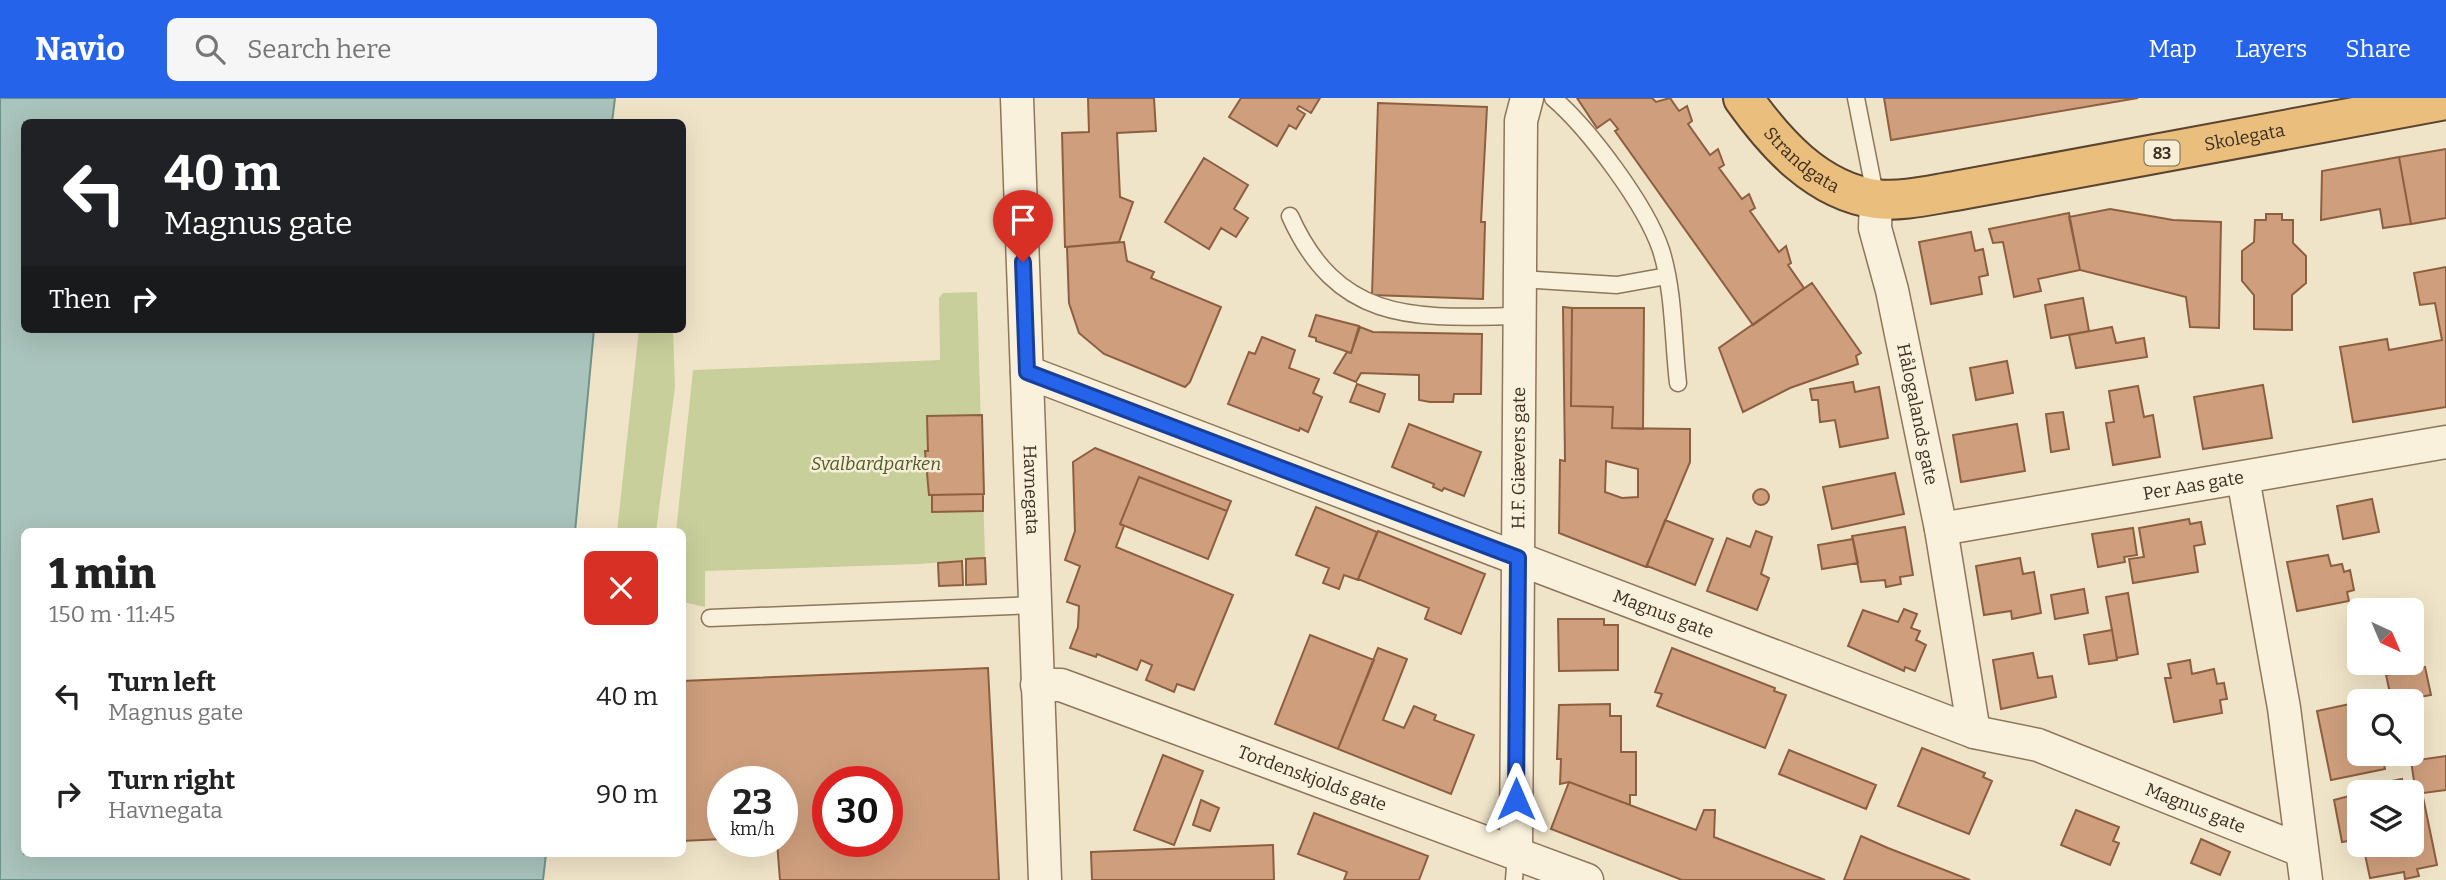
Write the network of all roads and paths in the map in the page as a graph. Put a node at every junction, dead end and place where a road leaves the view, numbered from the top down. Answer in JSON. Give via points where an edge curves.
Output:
{"nodes":[{"id":1,"x":1017,"y":98,"type":"edge"},
{"id":2,"x":1527,"y":98,"type":"edge"},
{"id":3,"x":1553,"y":98,"type":"edge"},
{"id":4,"x":1743,"y":98,"type":"edge"},
{"id":5,"x":1857,"y":98,"type":"edge"},
{"id":6,"x":2446,"y":100,"type":"edge"},
{"id":7,"x":1877,"y":199,"type":"junction"},
{"id":8,"x":1290,"y":216,"type":"dead end"},
{"id":9,"x":1667,"y":276,"type":"junction"},
{"id":10,"x":1520,"y":279,"type":"junction"},
{"id":11,"x":1520,"y":316,"type":"junction"},
{"id":12,"x":1027,"y":372,"type":"junction"},
{"id":13,"x":1678,"y":383,"type":"dead end"},
{"id":14,"x":2446,"y":442,"type":"edge"},
{"id":15,"x":2243,"y":478,"type":"junction"},
{"id":16,"x":1941,"y":529,"type":"junction"},
{"id":17,"x":1518,"y":558,"type":"junction"},
{"id":18,"x":1034,"y":605,"type":"junction"},
{"id":19,"x":710,"y":618,"type":"dead end"},
{"id":20,"x":1037,"y":685,"type":"junction"},
{"id":21,"x":1974,"y":732,"type":"junction"},
{"id":22,"x":2303,"y":865,"type":"edge"},
{"id":23,"x":1515,"y":866,"type":"edge"},
{"id":24,"x":1045,"y":880,"type":"edge"},
{"id":25,"x":1587,"y":880,"type":"edge"}],
"edges":[{"from":1,"to":12,"type":"street","name":"Havnegata"},
{"from":2,"to":10,"type":"street","name":"H.F. Giævers gate","via":[[1521,121]]},
{"from":3,"to":9,"type":"lane","via":[[1622,179],[1661,249]]},
{"from":4,"to":7,"type":"highway","name":"Strandgata","number":"83","via":[[1764,128],[1806,168],[1850,192]]},
{"from":5,"to":7,"type":"lane","name":"Hålogalands gate"},
{"from":6,"to":7,"type":"highway","name":"Skolegata","number":"83","via":[[1945,193]]},
{"from":7,"to":16,"type":"street","name":"Hålogalands gate","via":[[1875,228]]},
{"from":8,"to":11,"type":"lane","via":[[1301,241],[1324,272],[1376,306],[1433,318]]},
{"from":9,"to":10,"type":"lane","via":[[1617,285]]},
{"from":9,"to":13,"type":"lane"},
{"from":10,"to":11,"type":"street","name":"H.F. Giævers gate"},
{"from":11,"to":17,"type":"street","name":"H.F. Giævers gate"},
{"from":12,"to":17,"type":"street","name":"Magnus gate"},
{"from":12,"to":18,"type":"street","name":"Havnegata"},
{"from":14,"to":15,"type":"street","name":"Per Aas gate"},
{"from":15,"to":16,"type":"street","name":"Per Aas gate"},
{"from":15,"to":22,"type":"street","via":[[2284,708]]},
{"from":16,"to":21,"type":"street","name":"Hålogalands gate"},
{"from":17,"to":21,"type":"street","name":"Magnus gate"},
{"from":17,"to":23,"type":"street","name":"H.F. Giævers gate"},
{"from":18,"to":19,"type":"lane"},
{"from":18,"to":20,"type":"street","name":"Havnegata"},
{"from":20,"to":23,"type":"street","name":"Tordenskjolds gate","via":[[1061,685]]},
{"from":20,"to":24,"type":"street","name":"Havnegata"},
{"from":21,"to":22,"type":"street","name":"Magnus gate","via":[[2038,744]]},
{"from":23,"to":25,"type":"street","name":"Tordenskjolds gate"}]}
